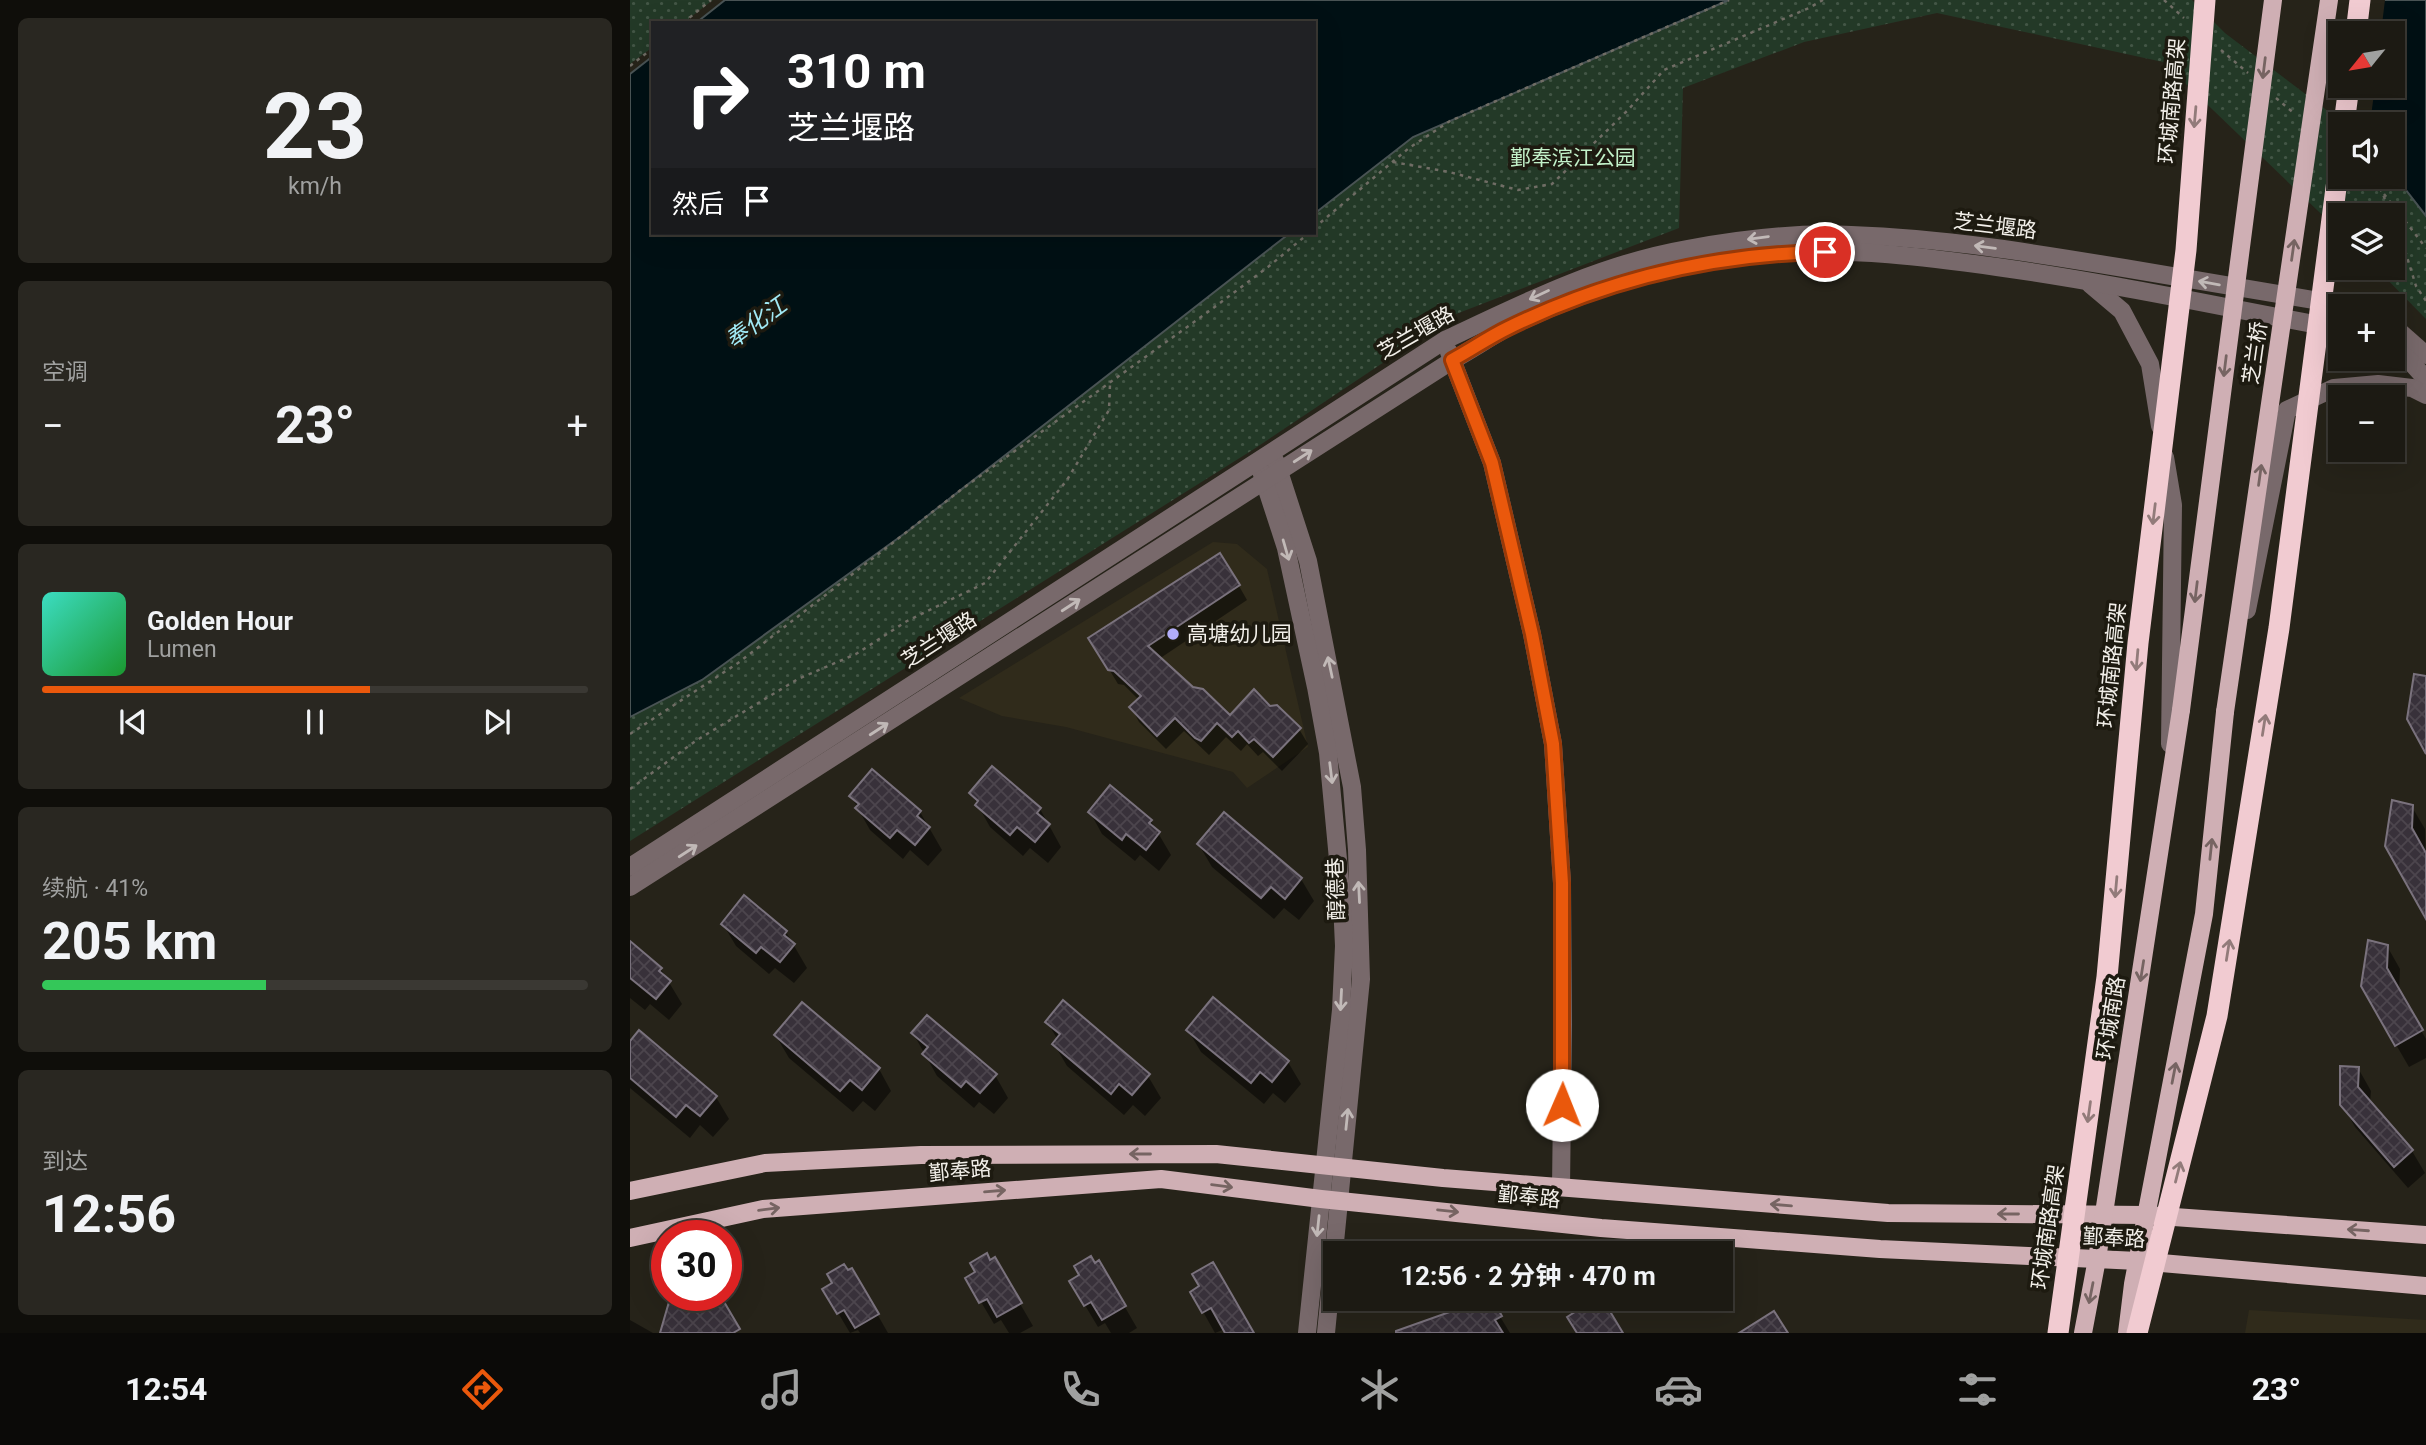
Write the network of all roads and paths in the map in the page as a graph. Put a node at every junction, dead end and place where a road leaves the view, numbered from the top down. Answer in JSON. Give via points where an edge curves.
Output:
{"nodes":[{"id":1,"x":711,"y":0,"type":"edge"},
{"id":2,"x":1729,"y":0,"type":"edge"},
{"id":3,"x":1823,"y":0,"type":"edge"},
{"id":4,"x":2204,"y":0,"type":"edge"},
{"id":5,"x":2273,"y":0,"type":"edge"},
{"id":6,"x":2329,"y":0,"type":"edge"},
{"id":7,"x":2360,"y":0,"type":"edge"},
{"id":8,"x":685,"y":21,"type":"edge"},
{"id":9,"x":2357,"y":21,"type":"edge"},
{"id":10,"x":651,"y":50,"type":"edge"},
{"id":11,"x":630,"y":66,"type":"edge"},
{"id":12,"x":1393,"y":162,"type":"junction"},
{"id":13,"x":2336,"y":189,"type":"edge"},
{"id":14,"x":2380,"y":189,"type":"edge"},
{"id":15,"x":2381,"y":189,"type":"edge"},
{"id":16,"x":1316,"y":226,"type":"edge"},
{"id":17,"x":1307,"y":235,"type":"edge"},
{"id":18,"x":2426,"y":248,"type":"edge"},
{"id":19,"x":2088,"y":282,"type":"junction"},
{"id":20,"x":2426,"y":300,"type":"edge"},
{"id":21,"x":2328,"y":302,"type":"edge"},
{"id":22,"x":2328,"y":328,"type":"edge"},
{"id":23,"x":2405,"y":336,"type":"edge"},
{"id":24,"x":1444,"y":340,"type":"junction"},
{"id":25,"x":2426,"y":355,"type":"edge"},
{"id":26,"x":2405,"y":356,"type":"edge"},
{"id":27,"x":1452,"y":360,"type":"junction"},
{"id":28,"x":2426,"y":379,"type":"edge"},
{"id":29,"x":1110,"y":382,"type":"junction"},
{"id":30,"x":2426,"y":395,"type":"edge"},
{"id":31,"x":1265,"y":457,"type":"junction"},
{"id":32,"x":1271,"y":476,"type":"junction"},
{"id":33,"x":2181,"y":710,"type":"joint"},
{"id":34,"x":2225,"y":712,"type":"junction"},
{"id":35,"x":630,"y":734,"type":"edge"},
{"id":36,"x":2170,"y":786,"type":"junction"},
{"id":37,"x":630,"y":789,"type":"edge"},
{"id":38,"x":630,"y":867,"type":"edge"},
{"id":39,"x":630,"y":887,"type":"edge"},
{"id":40,"x":1332,"y":1167,"type":"junction"},
{"id":41,"x":1561,"y":1187,"type":"junction"},
{"id":42,"x":630,"y":1191,"type":"edge"},
{"id":43,"x":1329,"y":1200,"type":"junction"},
{"id":44,"x":2104,"y":1214,"type":"junction"},
{"id":45,"x":2146,"y":1215,"type":"junction"},
{"id":46,"x":2426,"y":1235,"type":"edge"},
{"id":47,"x":630,"y":1238,"type":"edge"},
{"id":48,"x":2097,"y":1259,"type":"junction"},
{"id":49,"x":2138,"y":1261,"type":"junction"},
{"id":50,"x":2426,"y":1286,"type":"edge"},
{"id":51,"x":1307,"y":1333,"type":"edge"},
{"id":52,"x":1326,"y":1333,"type":"edge"},
{"id":53,"x":2058,"y":1333,"type":"edge"},
{"id":54,"x":2082,"y":1333,"type":"edge"},
{"id":55,"x":2127,"y":1333,"type":"edge"},
{"id":56,"x":2137,"y":1333,"type":"edge"}],
"edges":[{"from":1,"to":8,"type":"path"},
{"from":2,"to":12,"type":"path","via":[[1450,121]]},
{"from":3,"to":12,"type":"path","via":[[1664,70],[1552,184],[1518,190]]},
{"from":4,"to":53,"type":"highway","name":"环城南路高架","one_way":true,"bridge":true,"via":[[2186,250],[2138,643],[2107,977]]},
{"from":5,"to":33,"type":"main road","name":"芝兰桥","one_way":true,"bridge":true},
{"from":34,"to":6,"type":"main road","name":"芝兰桥","one_way":true,"bridge":true},
{"from":7,"to":9,"type":"highway"},
{"from":10,"to":11,"type":"path"},
{"from":12,"to":16,"type":"path"},
{"from":56,"to":13,"type":"highway","one_way":true,"bridge":true,"via":[[2217,1016],[2279,628]]},
{"from":14,"to":20,"type":"path","via":[[2416,286]]},
{"from":15,"to":18,"type":"path"},
{"from":17,"to":29,"type":"path"},
{"from":19,"to":22,"type":"street","name":"芝兰堰路"},
{"from":19,"to":27,"type":"street","name":"芝兰堰路","via":[[1915,255],[1780,253],[1710,261],[1589,294],[1506,329]]},
{"from":19,"to":36,"type":"street","via":[[2122,311],[2150,364],[2173,505]]},
{"from":21,"to":24,"type":"street","name":"芝兰堰路","one_way":true,"via":[[1952,243],[1849,234],[1782,236],[1685,249],[1617,267],[1556,288]]},
{"from":23,"to":25,"type":"street"},
{"from":24,"to":27,"type":"street"},
{"from":24,"to":31,"type":"street","name":"芝兰堰路"},
{"from":26,"to":28,"type":"street"},
{"from":32,"to":27,"type":"street","name":"芝兰堰路","one_way":true},
{"from":27,"to":41,"type":"street","via":[[1492,463],[1553,744],[1562,883]]},
{"from":29,"to":35,"type":"path","via":[[962,489],[738,663]]},
{"from":29,"to":37,"type":"path","via":[[1109,410],[1067,480],[985,583],[907,621],[856,654],[798,679],[697,740]]},
{"from":30,"to":34,"type":"street","via":[[2412,387],[2378,384],[2334,388],[2287,410]]},
{"from":31,"to":32,"type":"street","name":"醇德巷"},
{"from":31,"to":38,"type":"street","name":"芝兰堰路"},
{"from":39,"to":32,"type":"street","name":"芝兰堰路","one_way":true},
{"from":32,"to":40,"type":"street","name":"醇德巷","via":[[1308,561],[1352,787],[1361,979]]},
{"from":33,"to":36,"type":"main road","name":"环城南路"},
{"from":45,"to":34,"type":"main road","one_way":true,"via":[[2204,914]]},
{"from":36,"to":44,"type":"main road","name":"环城南路","one_way":true},
{"from":40,"to":41,"type":"main road","name":"鄞奉路"},
{"from":40,"to":42,"type":"main road","name":"鄞奉路","one_way":true,"via":[[1216,1154],[921,1155],[765,1163]]},
{"from":40,"to":43,"type":"street","name":"醇德巷"},
{"from":44,"to":41,"type":"main road","name":"鄞奉路","one_way":true,"via":[[1888,1213]]},
{"from":47,"to":43,"type":"main road","name":"鄞奉路","one_way":true,"via":[[763,1209],[1161,1179]]},
{"from":43,"to":48,"type":"main road","name":"鄞奉路","one_way":true,"via":[[1880,1250]]},
{"from":43,"to":51,"type":"street","name":"醇德巷","one_way":true},
{"from":43,"to":52,"type":"street","name":"醇德巷"},
{"from":44,"to":45,"type":"main road","name":"鄞奉路"},
{"from":44,"to":48,"type":"main road","name":"环城南路"},
{"from":46,"to":45,"type":"main road","name":"鄞奉路","one_way":true},
{"from":45,"to":49,"type":"main road"},
{"from":48,"to":49,"type":"main road","name":"鄞奉路"},
{"from":48,"to":54,"type":"main road","name":"环城南路","one_way":true},
{"from":49,"to":50,"type":"main road","name":"鄞奉路"},
{"from":49,"to":55,"type":"main road"}]}
